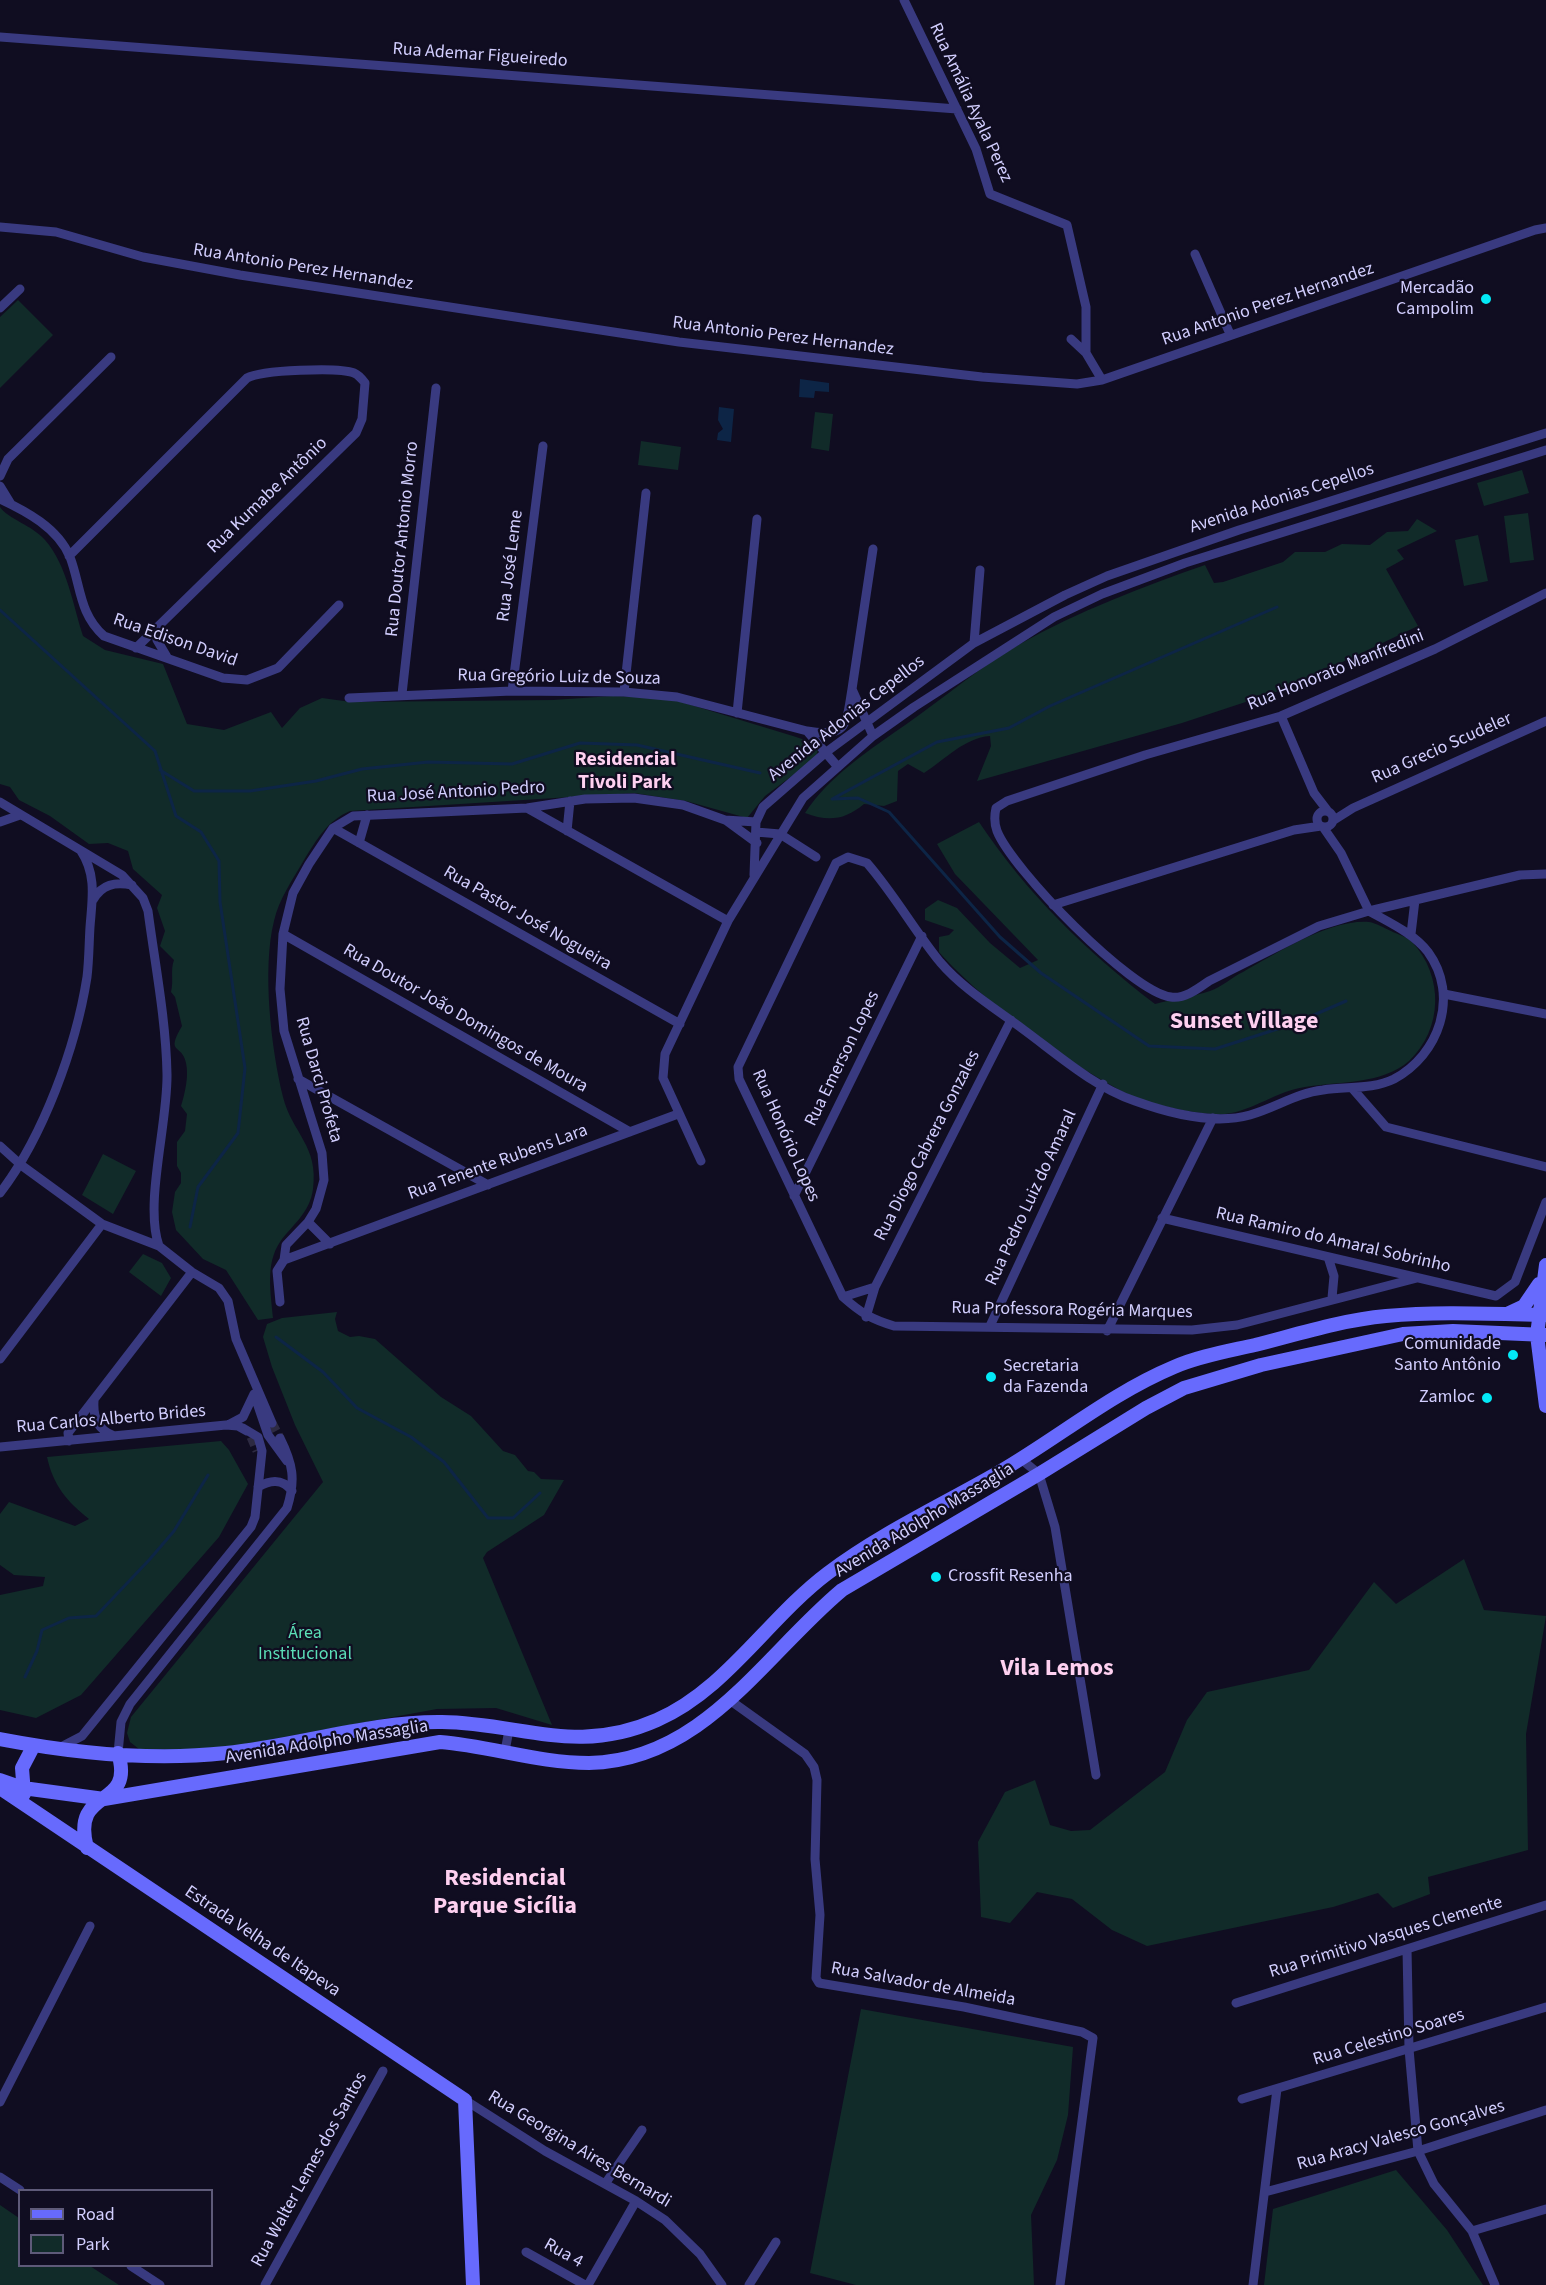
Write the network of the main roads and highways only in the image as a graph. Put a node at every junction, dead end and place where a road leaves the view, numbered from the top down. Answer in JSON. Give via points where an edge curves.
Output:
{"nodes":[{"id":1,"x":1544,"y":1272,"type":"edge"},
{"id":2,"x":1504,"y":1314,"type":"junction"},
{"id":3,"x":1542,"y":1315,"type":"edge"},
{"id":4,"x":1541,"y":1335,"type":"edge"},
{"id":5,"x":1546,"y":1406,"type":"edge"},
{"id":6,"x":731,"y":1666,"type":"junction"},
{"id":7,"x":750,"y":1683,"type":"junction"},
{"id":8,"x":0,"y":1739,"type":"edge"},
{"id":9,"x":33,"y":1745,"type":"junction"},
{"id":10,"x":118,"y":1753,"type":"junction"},
{"id":11,"x":0,"y":1780,"type":"edge"},
{"id":12,"x":0,"y":1788,"type":"edge"},
{"id":13,"x":23,"y":1788,"type":"junction"},
{"id":14,"x":104,"y":1798,"type":"junction"},
{"id":15,"x":39,"y":1814,"type":"junction"},
{"id":16,"x":87,"y":1848,"type":"junction"},
{"id":17,"x":473,"y":2285,"type":"edge"}],
"edges":[{"from":1,"to":2,"type":"main road","via":[[1524,1306]]},
{"from":1,"to":3,"type":"main road"},
{"from":2,"to":3,"type":"main road","name":"Avenida Adolpho Massaglia"},
{"from":2,"to":6,"type":"main road","name":"Avenida Adolpho Massaglia","via":[[1387,1316],[1176,1365],[1119,1395],[1021,1459],[851,1556],[807,1588]]},
{"from":3,"to":4,"type":"main road"},
{"from":4,"to":5,"type":"main road"},
{"from":4,"to":7,"type":"main road","name":"Avenida Adolpho Massaglia","via":[[1453,1331],[1403,1334],[1184,1388],[843,1590]]},
{"from":6,"to":7,"type":"main road"},
{"from":6,"to":10,"type":"main road","name":"Avenida Adolpho Massaglia","via":[[697,1697],[663,1718],[629,1732],[572,1739],[441,1722],[226,1753]]},
{"from":7,"to":14,"type":"main road","name":"Avenida Adolpho Massaglia","via":[[692,1729],[640,1754],[591,1763],[557,1762],[451,1743],[420,1744]]},
{"from":8,"to":9,"type":"main road","name":"Avenida Adolpho Massaglia"},
{"from":9,"to":10,"type":"main road","name":"Avenida Adolpho Massaglia"},
{"from":9,"to":13,"type":"main road","via":[[24,1762]]},
{"from":10,"to":14,"type":"main road","via":[[122,1780]]},
{"from":11,"to":13,"type":"main road","name":"Avenida Adolpho Massaglia"},
{"from":12,"to":15,"type":"main road","name":"Estrada Velha de Itapeva"},
{"from":13,"to":14,"type":"main road","name":"Avenida Adolpho Massaglia"},
{"from":13,"to":15,"type":"main road","via":[[29,1805]]},
{"from":14,"to":16,"type":"main road","via":[[91,1807],[83,1822]]},
{"from":15,"to":16,"type":"main road","name":"Estrada Velha de Itapeva"},
{"from":16,"to":17,"type":"main road","name":"Estrada Velha de Itapeva","via":[[465,2100]]}]}
